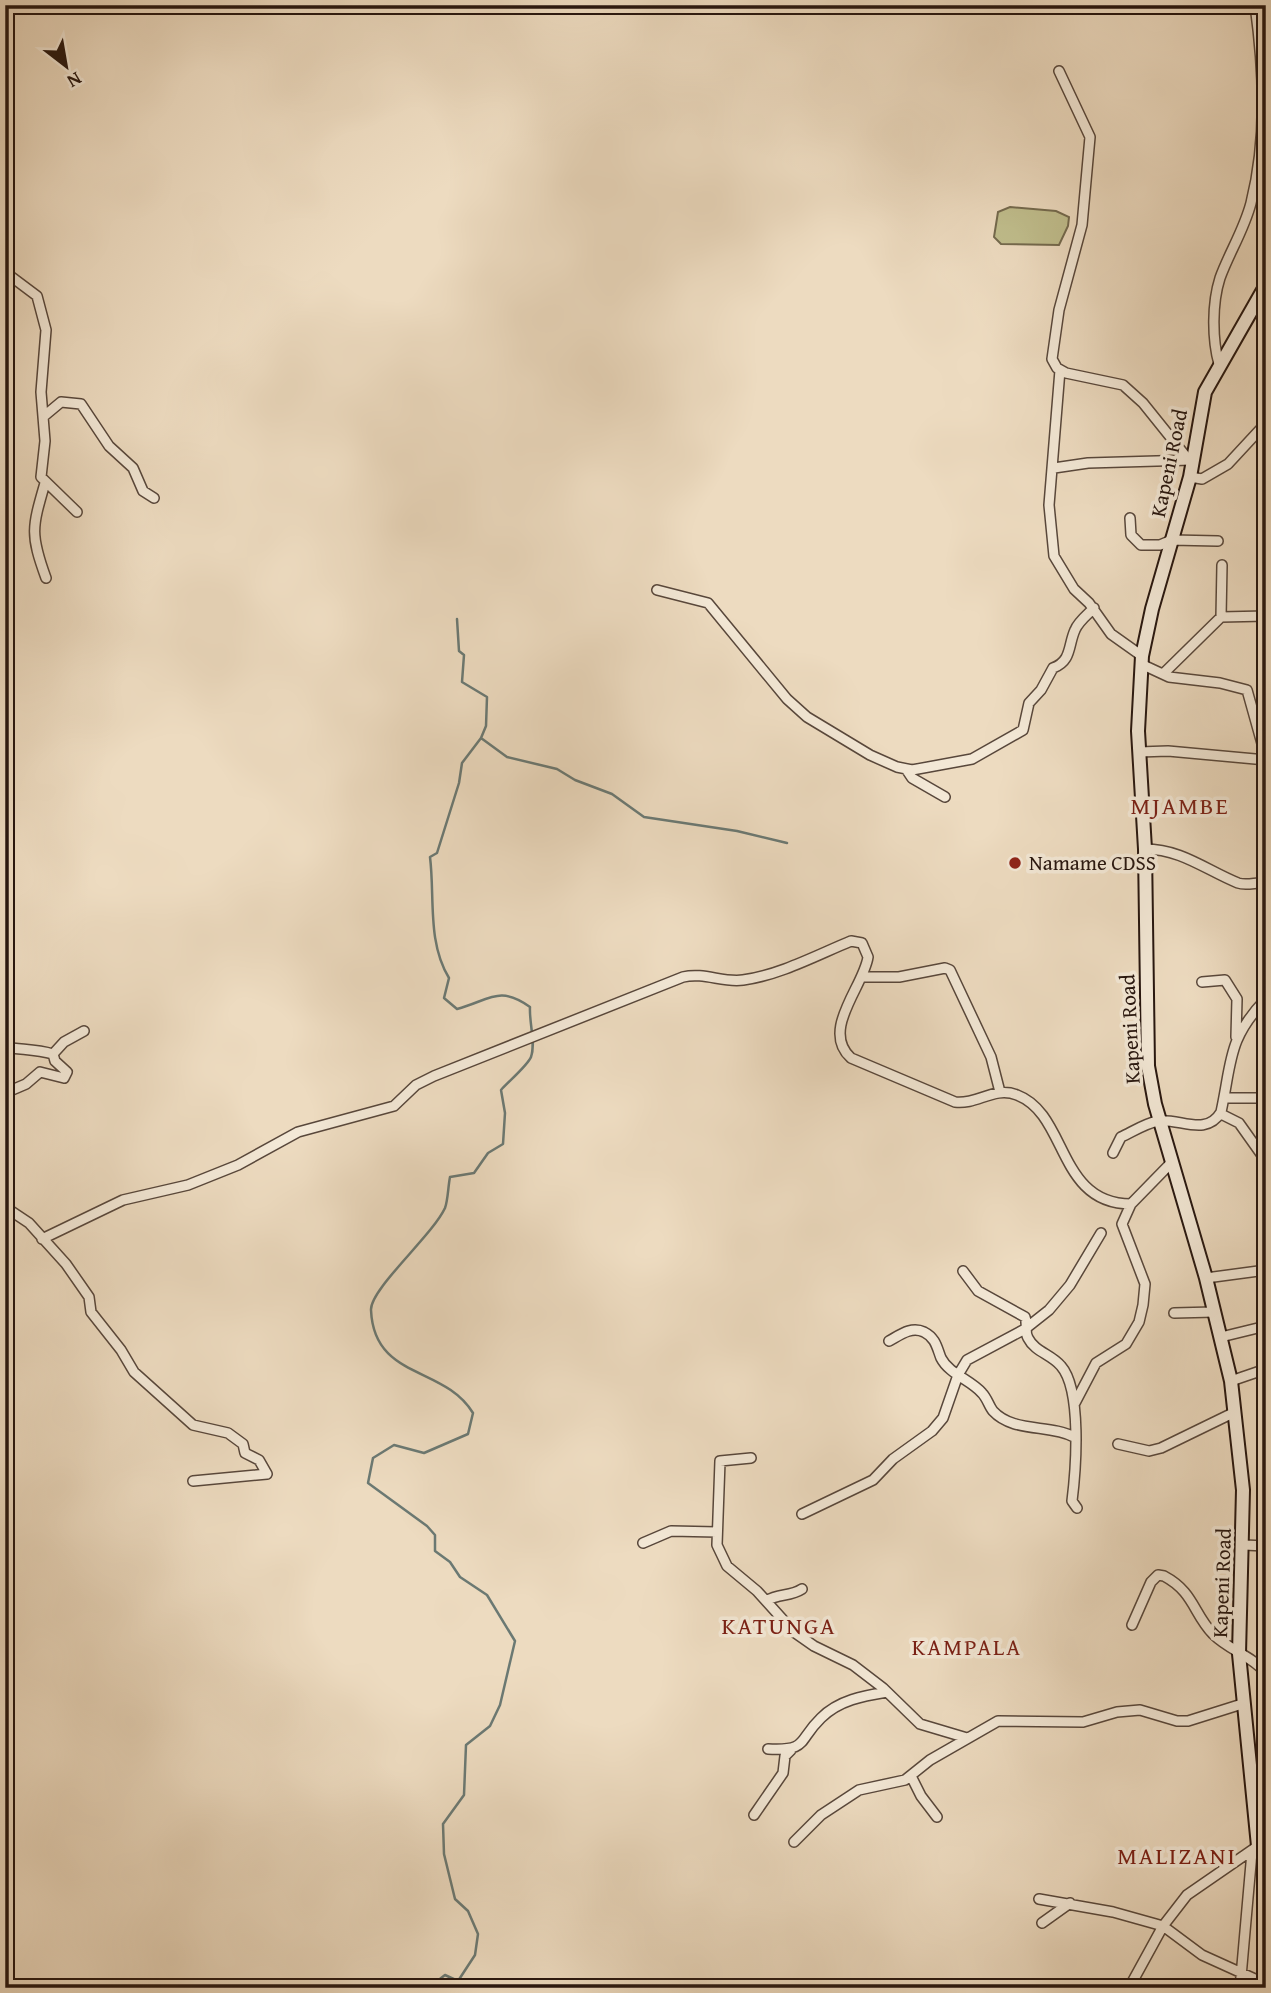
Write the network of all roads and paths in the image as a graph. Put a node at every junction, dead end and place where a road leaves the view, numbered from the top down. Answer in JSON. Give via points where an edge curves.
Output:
{"nodes":[{"id":1,"x":1255,"y":5,"type":"edge"},
{"id":2,"x":1059,"y":71,"type":"dead end"},
{"id":3,"x":5,"y":272,"type":"edge"},
{"id":4,"x":1266,"y":285,"type":"edge"},
{"id":5,"x":1219,"y":364,"type":"junction"},
{"id":6,"x":1060,"y":370,"type":"junction"},
{"id":7,"x":43,"y":417,"type":"junction"},
{"id":8,"x":1266,"y":424,"type":"edge"},
{"id":9,"x":1190,"y":459,"type":"junction"},
{"id":10,"x":1054,"y":468,"type":"junction"},
{"id":11,"x":1190,"y":477,"type":"junction"},
{"id":12,"x":45,"y":483,"type":"junction"},
{"id":13,"x":153,"y":498,"type":"dead end"},
{"id":14,"x":77,"y":512,"type":"dead end"},
{"id":15,"x":1130,"y":518,"type":"dead end"},
{"id":16,"x":1172,"y":540,"type":"junction"},
{"id":17,"x":1218,"y":541,"type":"dead end"},
{"id":18,"x":1222,"y":565,"type":"dead end"},
{"id":19,"x":46,"y":578,"type":"dead end"},
{"id":20,"x":657,"y":590,"type":"dead end"},
{"id":21,"x":1094,"y":608,"type":"junction"},
{"id":22,"x":1266,"y":616,"type":"edge"},
{"id":23,"x":1221,"y":617,"type":"junction"},
{"id":24,"x":1141,"y":660,"type":"junction"},
{"id":25,"x":1163,"y":674,"type":"junction"},
{"id":26,"x":1139,"y":751,"type":"junction"},
{"id":27,"x":1266,"y":759,"type":"edge"},
{"id":28,"x":906,"y":769,"type":"junction"},
{"id":29,"x":945,"y":797,"type":"dead end"},
{"id":30,"x":1145,"y":849,"type":"junction"},
{"id":31,"x":1266,"y":883,"type":"edge"},
{"id":32,"x":862,"y":977,"type":"junction"},
{"id":33,"x":1202,"y":982,"type":"dead end"},
{"id":34,"x":1266,"y":999,"type":"edge"},
{"id":35,"x":84,"y":1031,"type":"dead end"},
{"id":36,"x":1236,"y":1037,"type":"junction"},
{"id":37,"x":5,"y":1047,"type":"edge"},
{"id":38,"x":53,"y":1054,"type":"junction"},
{"id":39,"x":1000,"y":1092,"type":"junction"},
{"id":40,"x":5,"y":1094,"type":"edge"},
{"id":41,"x":1224,"y":1098,"type":"junction"},
{"id":42,"x":1266,"y":1098,"type":"edge"},
{"id":43,"x":1221,"y":1114,"type":"junction"},
{"id":44,"x":1159,"y":1121,"type":"junction"},
{"id":45,"x":1113,"y":1153,"type":"dead end"},
{"id":46,"x":1266,"y":1161,"type":"edge"},
{"id":47,"x":1172,"y":1162,"type":"junction"},
{"id":48,"x":1131,"y":1204,"type":"junction"},
{"id":49,"x":5,"y":1207,"type":"edge"},
{"id":50,"x":1101,"y":1233,"type":"dead end"},
{"id":51,"x":42,"y":1239,"type":"junction"},
{"id":52,"x":1266,"y":1270,"type":"edge"},
{"id":53,"x":963,"y":1271,"type":"dead end"},
{"id":54,"x":1206,"y":1278,"type":"junction"},
{"id":55,"x":1174,"y":1312,"type":"dead end"},
{"id":56,"x":1214,"y":1312,"type":"junction"},
{"id":57,"x":1266,"y":1326,"type":"edge"},
{"id":58,"x":1025,"y":1329,"type":"junction"},
{"id":59,"x":1220,"y":1337,"type":"junction"},
{"id":60,"x":889,"y":1341,"type":"dead end"},
{"id":61,"x":1266,"y":1368,"type":"edge"},
{"id":62,"x":958,"y":1375,"type":"junction"},
{"id":63,"x":1231,"y":1381,"type":"junction"},
{"id":64,"x":1075,"y":1403,"type":"junction"},
{"id":65,"x":1235,"y":1412,"type":"junction"},
{"id":66,"x":1074,"y":1437,"type":"junction"},
{"id":67,"x":1118,"y":1444,"type":"dead end"},
{"id":68,"x":751,"y":1458,"type":"dead end"},
{"id":69,"x":193,"y":1481,"type":"dead end"},
{"id":70,"x":1077,"y":1508,"type":"dead end"},
{"id":71,"x":802,"y":1514,"type":"dead end"},
{"id":72,"x":717,"y":1532,"type":"junction"},
{"id":73,"x":643,"y":1543,"type":"dead end"},
{"id":74,"x":1244,"y":1545,"type":"junction"},
{"id":75,"x":1266,"y":1546,"type":"edge"},
{"id":76,"x":803,"y":1589,"type":"dead end"},
{"id":77,"x":766,"y":1601,"type":"junction"},
{"id":78,"x":1132,"y":1625,"type":"dead end"},
{"id":79,"x":1239,"y":1654,"type":"junction"},
{"id":80,"x":1266,"y":1673,"type":"edge"},
{"id":81,"x":887,"y":1692,"type":"junction"},
{"id":82,"x":1242,"y":1704,"type":"junction"},
{"id":83,"x":967,"y":1738,"type":"junction"},
{"id":84,"x":768,"y":1748,"type":"dead end"},
{"id":85,"x":791,"y":1750,"type":"junction"},
{"id":86,"x":911,"y":1776,"type":"junction"},
{"id":87,"x":1259,"y":1797,"type":"edge"},
{"id":88,"x":754,"y":1815,"type":"dead end"},
{"id":89,"x":937,"y":1817,"type":"dead end"},
{"id":90,"x":793,"y":1842,"type":"dead end"},
{"id":91,"x":1255,"y":1849,"type":"junction"},
{"id":92,"x":1266,"y":1865,"type":"edge"},
{"id":93,"x":1040,"y":1899,"type":"dead end"},
{"id":94,"x":1070,"y":1903,"type":"junction"},
{"id":95,"x":1042,"y":1923,"type":"dead end"},
{"id":96,"x":1163,"y":1926,"type":"junction"},
{"id":97,"x":1242,"y":1975,"type":"junction"},
{"id":98,"x":1266,"y":1984,"type":"edge"},
{"id":99,"x":1129,"y":1988,"type":"edge"},
{"id":100,"x":1240,"y":1988,"type":"edge"}],
"edges":[{"from":1,"to":5,"type":"street","via":[[1262,134],[1251,204],[1218,287],[1215,337]]},
{"from":2,"to":6,"type":"street","via":[[1090,137],[1082,225],[1052,349],[1052,359]]},
{"from":3,"to":7,"type":"street","via":[[28,286],[41,307],[46,330]]},
{"from":4,"to":5,"type":"main road","name":"Kapeni Road"},
{"from":5,"to":9,"type":"main road","name":"Kapeni Road","via":[[1200,408]]},
{"from":6,"to":9,"type":"street","via":[[1123,385]]},
{"from":6,"to":10,"type":"street"},
{"from":7,"to":12,"type":"street","via":[[41,477]]},
{"from":7,"to":13,"type":"street","via":[[61,402],[81,404],[109,446],[133,468],[143,491]]},
{"from":8,"to":11,"type":"street","via":[[1228,464],[1202,480]]},
{"from":9,"to":10,"type":"street"},
{"from":9,"to":11,"type":"main road","name":"Kapeni Road"},
{"from":10,"to":21,"type":"street","via":[[1049,505],[1054,556],[1074,589]]},
{"from":11,"to":16,"type":"main road","name":"Kapeni Road"},
{"from":12,"to":14,"type":"street"},
{"from":12,"to":19,"type":"street","via":[[33,527]]},
{"from":15,"to":16,"type":"street","via":[[1131,535],[1140,545]]},
{"from":16,"to":17,"type":"street"},
{"from":16,"to":24,"type":"main road","name":"Kapeni Road"},
{"from":18,"to":23,"type":"street"},
{"from":20,"to":28,"type":"street","via":[[708,603],[786,699],[807,717],[870,755]]},
{"from":21,"to":24,"type":"street","via":[[1111,634]]},
{"from":21,"to":28,"type":"street","via":[[1076,627],[1069,656],[1053,668],[1029,703],[1023,730],[972,759]]},
{"from":22,"to":23,"type":"street"},
{"from":23,"to":25,"type":"street"},
{"from":24,"to":25,"type":"street"},
{"from":24,"to":26,"type":"main road","name":"Kapeni Road"},
{"from":25,"to":27,"type":"street","via":[[1247,690]]},
{"from":26,"to":27,"type":"street"},
{"from":26,"to":30,"type":"main road","name":"Kapeni Road"},
{"from":28,"to":29,"type":"street"},
{"from":30,"to":31,"type":"street","via":[[1181,854],[1241,885]]},
{"from":30,"to":44,"type":"main road","name":"Kapeni Road","via":[[1146,1048]]},
{"from":32,"to":39,"type":"street","via":[[950,971],[991,1057]]},
{"from":32,"to":39,"type":"street","via":[[843,1019],[841,1042],[848,1055],[955,1102]]},
{"from":32,"to":51,"type":"street","via":[[868,951],[862,943],[851,941],[757,978],[686,977],[416,1084],[394,1106],[298,1132],[238,1165],[188,1185],[123,1200]]},
{"from":33,"to":36,"type":"street","via":[[1225,980],[1237,999]]},
{"from":34,"to":36,"type":"street"},
{"from":35,"to":38,"type":"street"},
{"from":36,"to":41,"type":"street"},
{"from":37,"to":38,"type":"street"},
{"from":38,"to":40,"type":"street","via":[[67,1072],[64,1078],[40,1072]]},
{"from":39,"to":48,"type":"street","via":[[1019,1095],[1045,1117],[1060,1151],[1097,1196]]},
{"from":41,"to":42,"type":"street"},
{"from":41,"to":43,"type":"street"},
{"from":43,"to":44,"type":"street","via":[[1196,1126]]},
{"from":43,"to":46,"type":"street","via":[[1238,1123]]},
{"from":44,"to":45,"type":"street","via":[[1121,1137]]},
{"from":44,"to":47,"type":"main road","name":"Kapeni Road"},
{"from":47,"to":48,"type":"street"},
{"from":47,"to":54,"type":"main road","name":"Kapeni Road"},
{"from":48,"to":64,"type":"street","via":[[1122,1224],[1144,1284],[1139,1322],[1126,1344],[1096,1363]]},
{"from":49,"to":51,"type":"street","via":[[29,1223]]},
{"from":50,"to":58,"type":"street","via":[[1060,1299]]},
{"from":51,"to":69,"type":"street","via":[[76,1277],[89,1297],[91,1312],[134,1372],[193,1425],[229,1433],[243,1444],[245,1453],[259,1460],[267,1474]]},
{"from":52,"to":54,"type":"street"},
{"from":53,"to":58,"type":"street","via":[[978,1291],[1025,1317]]},
{"from":54,"to":56,"type":"main road","name":"Kapeni Road"},
{"from":55,"to":56,"type":"street"},
{"from":56,"to":59,"type":"main road","name":"Kapeni Road"},
{"from":57,"to":59,"type":"street"},
{"from":58,"to":62,"type":"street","via":[[967,1360]]},
{"from":58,"to":64,"type":"street","via":[[1038,1350],[1062,1366]]},
{"from":59,"to":63,"type":"main road","name":"Kapeni Road"},
{"from":60,"to":62,"type":"street","via":[[906,1331],[923,1332],[939,1345],[942,1359]]},
{"from":61,"to":63,"type":"street"},
{"from":62,"to":66,"type":"street","via":[[982,1392],[994,1412],[1024,1426],[1050,1428]]},
{"from":62,"to":71,"type":"street","via":[[943,1418],[932,1431],[873,1480]]},
{"from":63,"to":65,"type":"main road","name":"Kapeni Road"},
{"from":64,"to":66,"type":"street"},
{"from":65,"to":67,"type":"street","via":[[1161,1448],[1149,1451]]},
{"from":65,"to":74,"type":"main road","name":"Kapeni Road"},
{"from":66,"to":70,"type":"street","via":[[1072,1501]]},
{"from":68,"to":72,"type":"street","via":[[720,1461]]},
{"from":72,"to":73,"type":"street","via":[[671,1531]]},
{"from":72,"to":77,"type":"street","via":[[722,1559]]},
{"from":74,"to":75,"type":"street"},
{"from":74,"to":79,"type":"main road","name":"Kapeni Road"},
{"from":76,"to":77,"type":"street"},
{"from":77,"to":81,"type":"street","via":[[807,1641],[849,1662]]},
{"from":78,"to":79,"type":"street","via":[[1151,1582],[1164,1576],[1191,1598],[1211,1632]]},
{"from":79,"to":80,"type":"street"},
{"from":79,"to":82,"type":"main road","name":"Kapeni Road"},
{"from":81,"to":83,"type":"street","via":[[920,1724]]},
{"from":81,"to":85,"type":"street","via":[[851,1699],[821,1718],[804,1742]]},
{"from":82,"to":83,"type":"street","via":[[1188,1721],[1140,1710],[1083,1722],[1007,1719]]},
{"from":82,"to":87,"type":"main road","name":"Kapeni Road"},
{"from":83,"to":86,"type":"street"},
{"from":84,"to":85,"type":"street"},
{"from":85,"to":88,"type":"street","via":[[785,1756],[783,1773]]},
{"from":86,"to":89,"type":"street"},
{"from":86,"to":90,"type":"street","via":[[898,1783],[866,1786],[821,1815]]},
{"from":87,"to":91,"type":"main road","name":"Kapeni Road"},
{"from":91,"to":92,"type":"main road","name":"Kapeni Road"},
{"from":91,"to":96,"type":"street","via":[[1187,1895]]},
{"from":91,"to":97,"type":"street"},
{"from":93,"to":94,"type":"street"},
{"from":94,"to":95,"type":"street"},
{"from":94,"to":96,"type":"street"},
{"from":96,"to":97,"type":"street","via":[[1202,1955]]},
{"from":96,"to":99,"type":"street"},
{"from":97,"to":98,"type":"street"},
{"from":97,"to":100,"type":"street"}]}
